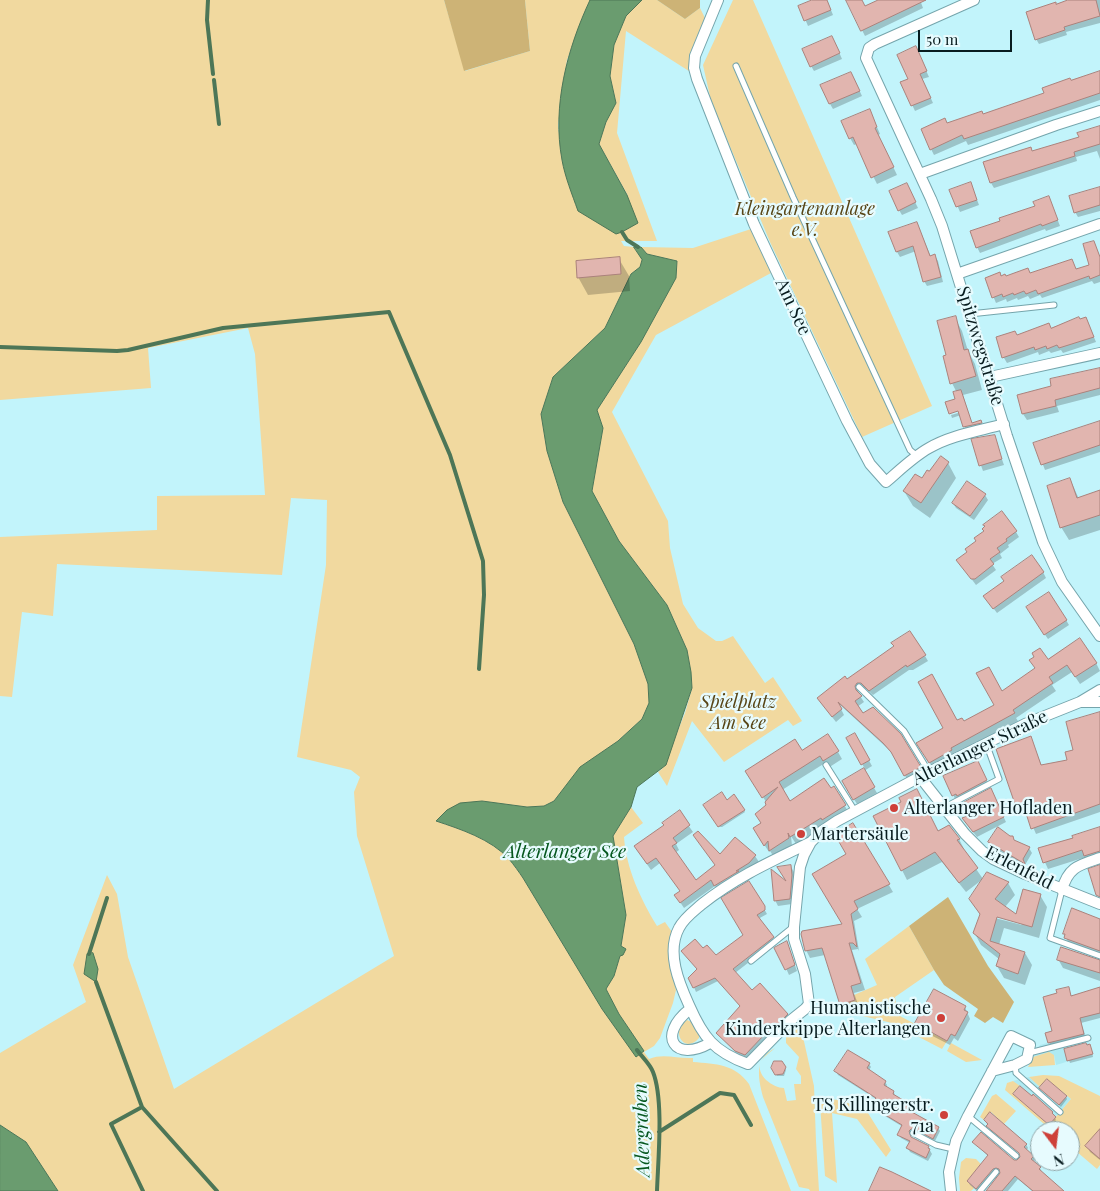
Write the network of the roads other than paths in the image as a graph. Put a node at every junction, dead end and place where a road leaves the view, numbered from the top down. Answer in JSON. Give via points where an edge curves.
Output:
{"nodes":[{"id":1,"x":718,"y":0,"type":"edge"},
{"id":2,"x":974,"y":0,"type":"edge"},
{"id":3,"x":736,"y":66,"type":"dead end"},
{"id":4,"x":1100,"y":111,"type":"edge"},
{"id":5,"x":920,"y":174,"type":"junction"},
{"id":6,"x":1100,"y":224,"type":"edge"},
{"id":7,"x":957,"y":274,"type":"junction"},
{"id":8,"x":1054,"y":305,"type":"dead end"},
{"id":9,"x":970,"y":314,"type":"junction"},
{"id":10,"x":1100,"y":353,"type":"edge"},
{"id":11,"x":990,"y":377,"type":"junction"},
{"id":12,"x":1004,"y":424,"type":"junction"},
{"id":13,"x":917,"y":456,"type":"junction"},
{"id":14,"x":1100,"y":636,"type":"edge"},
{"id":15,"x":860,"y":687,"type":"dead end"},
{"id":16,"x":1100,"y":690,"type":"edge"},
{"id":17,"x":1080,"y":702,"type":"junction"},
{"id":18,"x":1100,"y":702,"type":"edge"},
{"id":19,"x":986,"y":743,"type":"junction"},
{"id":20,"x":826,"y":764,"type":"dead end"},
{"id":21,"x":925,"y":774,"type":"junction"},
{"id":22,"x":945,"y":807,"type":"junction"},
{"id":23,"x":856,"y":811,"type":"junction"},
{"id":24,"x":811,"y":842,"type":"junction"},
{"id":25,"x":1100,"y":858,"type":"edge"},
{"id":26,"x":1062,"y":890,"type":"junction"},
{"id":27,"x":1100,"y":904,"type":"edge"},
{"id":28,"x":794,"y":927,"type":"junction"},
{"id":29,"x":1100,"y":956,"type":"edge"},
{"id":30,"x":751,"y":961,"type":"dead end"},
{"id":31,"x":690,"y":1009,"type":"junction"},
{"id":32,"x":1088,"y":1038,"type":"dead end"},
{"id":33,"x":710,"y":1043,"type":"junction"},
{"id":34,"x":1029,"y":1053,"type":"junction"},
{"id":35,"x":1015,"y":1065,"type":"junction"},
{"id":36,"x":992,"y":1071,"type":"junction"},
{"id":37,"x":1060,"y":1112,"type":"dead end"},
{"id":38,"x":968,"y":1116,"type":"junction"},
{"id":39,"x":913,"y":1132,"type":"dead end"},
{"id":40,"x":953,"y":1149,"type":"junction"},
{"id":41,"x":1016,"y":1156,"type":"dead end"},
{"id":42,"x":996,"y":1172,"type":"dead end"},
{"id":43,"x":951,"y":1191,"type":"edge"},
{"id":44,"x":980,"y":1191,"type":"edge"}],
"edges":[{"from":1,"to":13,"type":"street","name":"Am See","via":[[694,68],[754,224],[870,464],[886,482]]},
{"from":2,"to":5,"type":"street","name":"Spitzwegstraße","via":[[875,44],[867,52],[868,65]]},
{"from":3,"to":13,"type":"lane","via":[[910,450]]},
{"from":4,"to":5,"type":"street"},
{"from":5,"to":7,"type":"street","name":"Spitzwegstraße","via":[[942,226]]},
{"from":6,"to":7,"type":"street"},
{"from":7,"to":9,"type":"street","name":"Spitzwegstraße"},
{"from":8,"to":9,"type":"lane"},
{"from":9,"to":11,"type":"street","name":"Spitzwegstraße"},
{"from":10,"to":11,"type":"street"},
{"from":11,"to":12,"type":"street","name":"Spitzwegstraße"},
{"from":12,"to":13,"type":"street","name":"Am See","via":[[941,442]]},
{"from":12,"to":14,"type":"street","name":"Spitzwegstraße","via":[[1052,562]]},
{"from":15,"to":21,"type":"lane","via":[[904,731]]},
{"from":16,"to":17,"type":"street","name":"Alterlanger Straße"},
{"from":17,"to":18,"type":"street"},
{"from":17,"to":19,"type":"street","name":"Alterlanger Straße"},
{"from":19,"to":21,"type":"street","name":"Alterlanger Straße"},
{"from":19,"to":22,"type":"lane","via":[[999,779]]},
{"from":20,"to":23,"type":"lane"},
{"from":21,"to":22,"type":"street","name":"Erlenfeld"},
{"from":21,"to":23,"type":"street","name":"Alterlanger Straße"},
{"from":22,"to":26,"type":"street","name":"Erlenfeld","via":[[969,838],[993,859]]},
{"from":23,"to":24,"type":"street","name":"Alterlanger Straße","via":[[822,831]]},
{"from":24,"to":28,"type":"street","name":"Alterlanger Straße","via":[[800,868]]},
{"from":24,"to":31,"type":"street","name":"Alterlanger Straße","via":[[746,873],[688,916],[678,929],[674,947],[675,967]]},
{"from":25,"to":26,"type":"street","via":[[1070,871]]},
{"from":26,"to":27,"type":"street","name":"Erlenfeld"},
{"from":26,"to":29,"type":"lane","name":"Erlenfeld","via":[[1050,938]]},
{"from":28,"to":30,"type":"lane"},
{"from":28,"to":33,"type":"street","name":"Alterlanger Straße","via":[[809,1004],[748,1064],[730,1058]]},
{"from":31,"to":33,"type":"street","name":"Alterlanger Straße"},
{"from":31,"to":33,"type":"street","via":[[676,1022],[671,1038],[673,1043],[685,1050],[693,1050]]},
{"from":32,"to":34,"type":"lane"},
{"from":34,"to":35,"type":"street","via":[[1027,1059]]},
{"from":34,"to":36,"type":"street","via":[[1030,1045],[1011,1036]]},
{"from":35,"to":36,"type":"street"},
{"from":35,"to":37,"type":"lane","via":[[1016,1073]]},
{"from":36,"to":38,"type":"street"},
{"from":38,"to":40,"type":"street"},
{"from":38,"to":41,"type":"lane"},
{"from":39,"to":40,"type":"lane","via":[[936,1145]]},
{"from":40,"to":43,"type":"street","via":[[949,1172]]},
{"from":42,"to":44,"type":"lane"}]}
